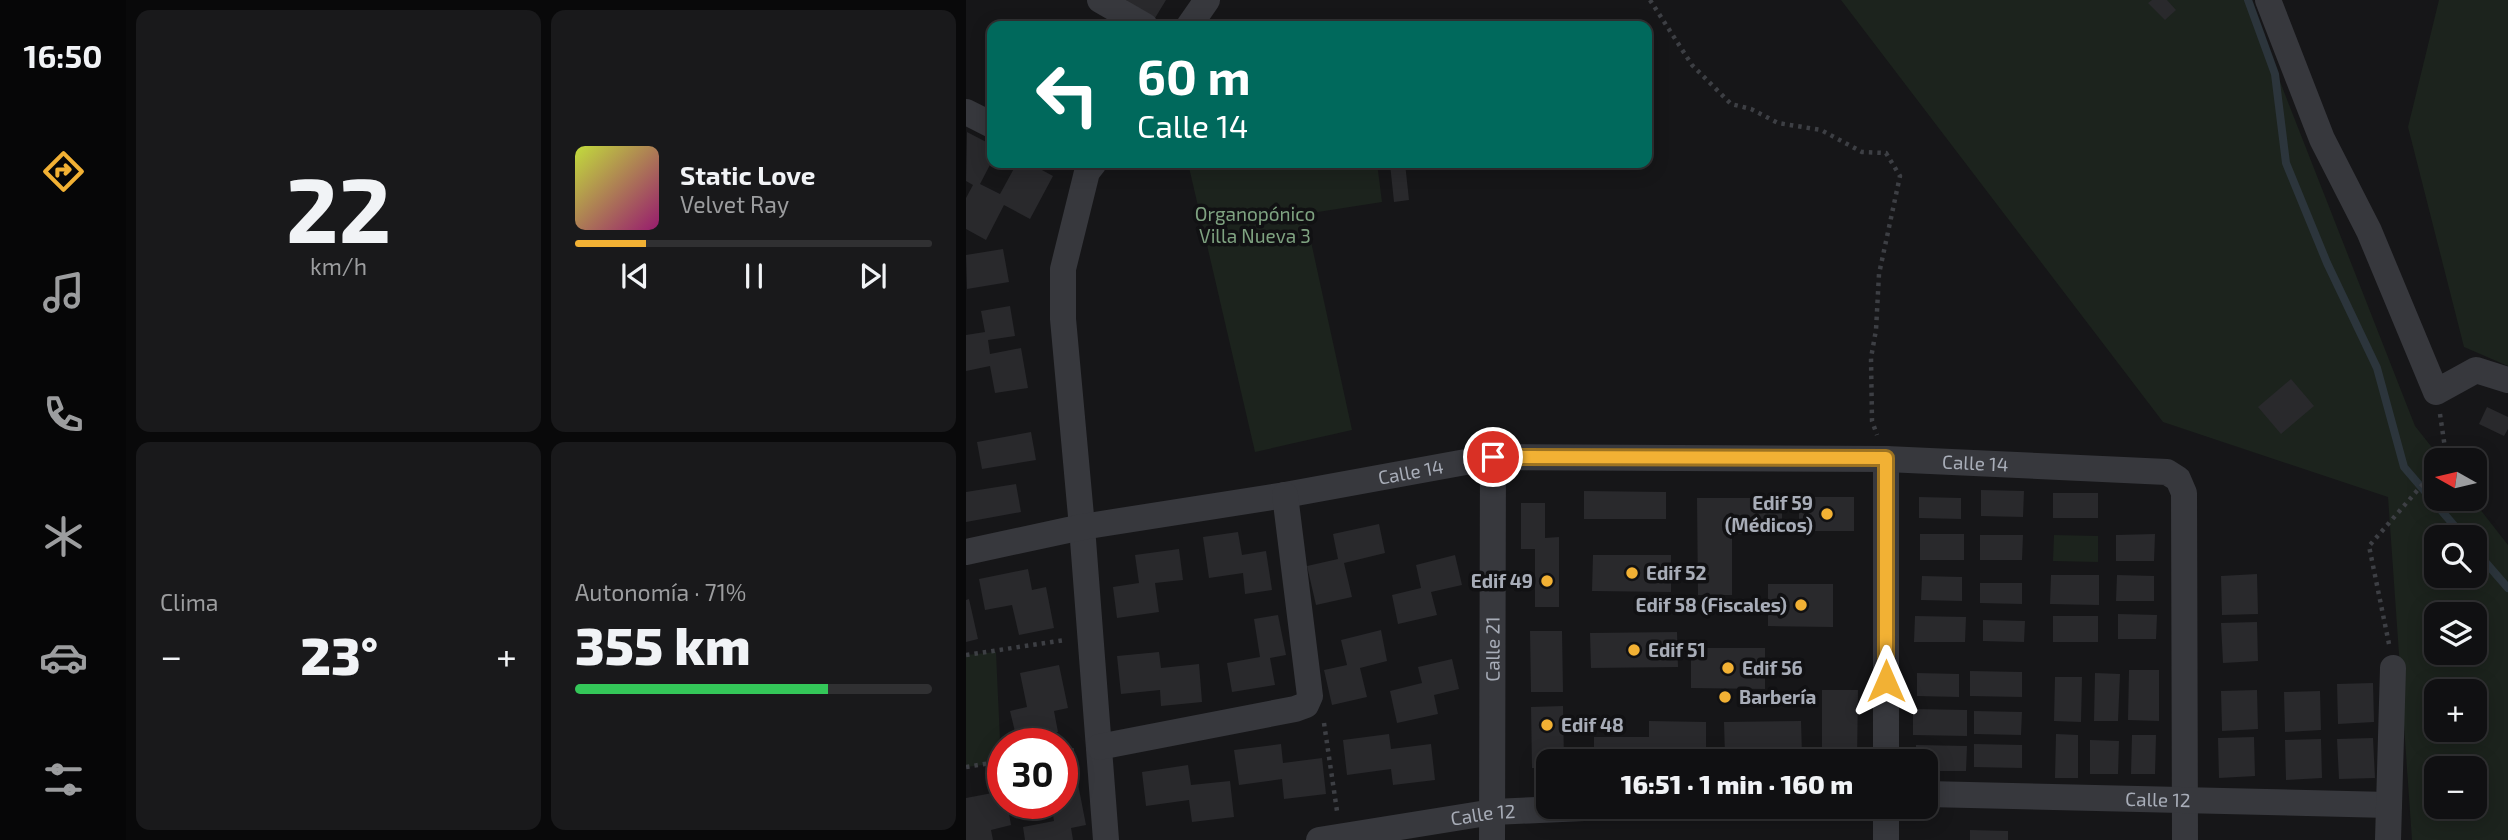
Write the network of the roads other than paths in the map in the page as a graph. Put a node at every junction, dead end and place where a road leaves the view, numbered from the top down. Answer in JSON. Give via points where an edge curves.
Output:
{"nodes":[{"id":1,"x":1100,"y":0,"type":"edge"},
{"id":2,"x":1207,"y":0,"type":"edge"},
{"id":3,"x":2268,"y":0,"type":"edge"},
{"id":4,"x":1136,"y":21,"type":"edge"},
{"id":5,"x":1192,"y":21,"type":"edge"},
{"id":6,"x":966,"y":111,"type":"edge"},
{"id":7,"x":987,"y":122,"type":"edge"},
{"id":8,"x":1083,"y":168,"type":"edge"},
{"id":9,"x":2508,"y":380,"type":"edge"},
{"id":10,"x":1493,"y":457,"type":"junction"},
{"id":11,"x":1886,"y":458,"type":"junction"},
{"id":12,"x":1285,"y":495,"type":"junction"},
{"id":13,"x":1082,"y":527,"type":"junction"},
{"id":14,"x":966,"y":552,"type":"edge"},
{"id":15,"x":2393,"y":667,"type":"road end"},
{"id":16,"x":1099,"y":747,"type":"junction"},
{"id":17,"x":1886,"y":749,"type":"edge"},
{"id":18,"x":1938,"y":794,"type":"edge"},
{"id":19,"x":2186,"y":799,"type":"junction"},
{"id":20,"x":2389,"y":805,"type":"junction"},
{"id":21,"x":1536,"y":810,"type":"edge"},
{"id":22,"x":1493,"y":812,"type":"junction"},
{"id":23,"x":1886,"y":819,"type":"edge"},
{"id":24,"x":1330,"y":838,"type":"edge"},
{"id":25,"x":1106,"y":840,"type":"edge"},
{"id":26,"x":1492,"y":840,"type":"edge"},
{"id":27,"x":1886,"y":840,"type":"edge"},
{"id":28,"x":2186,"y":840,"type":"edge"},
{"id":29,"x":2388,"y":840,"type":"edge"}],
"edges":[{"from":1,"to":4,"type":"street"},
{"from":2,"to":5,"type":"street"},
{"from":3,"to":9,"type":"street","via":[[2322,139],[2369,230],[2436,392],[2476,370]]},
{"from":6,"to":7,"type":"street"},
{"from":8,"to":13,"type":"street","via":[[1063,268],[1063,318]]},
{"from":10,"to":11,"type":"street","name":"Calle 14"},
{"from":10,"to":12,"type":"street","name":"Calle 14"},
{"from":10,"to":22,"type":"street","name":"Calle 21"},
{"from":11,"to":17,"type":"street"},
{"from":11,"to":19,"type":"street","name":"Calle 14","via":[[2167,472],[2178,479],[2184,493]]},
{"from":12,"to":13,"type":"street","name":"Calle 14"},
{"from":12,"to":16,"type":"street","via":[[1310,696],[1306,705]]},
{"from":13,"to":14,"type":"street","name":"Calle 14"},
{"from":13,"to":16,"type":"street"},
{"from":15,"to":20,"type":"street"},
{"from":16,"to":25,"type":"street"},
{"from":18,"to":19,"type":"street","name":"Calle 12"},
{"from":19,"to":20,"type":"street","name":"Calle 12"},
{"from":19,"to":28,"type":"street"},
{"from":20,"to":29,"type":"street"},
{"from":21,"to":22,"type":"street","name":"Calle 12"},
{"from":22,"to":24,"type":"street","name":"Calle 12"},
{"from":22,"to":26,"type":"street","name":"Calle 21"},
{"from":23,"to":27,"type":"street"}]}
